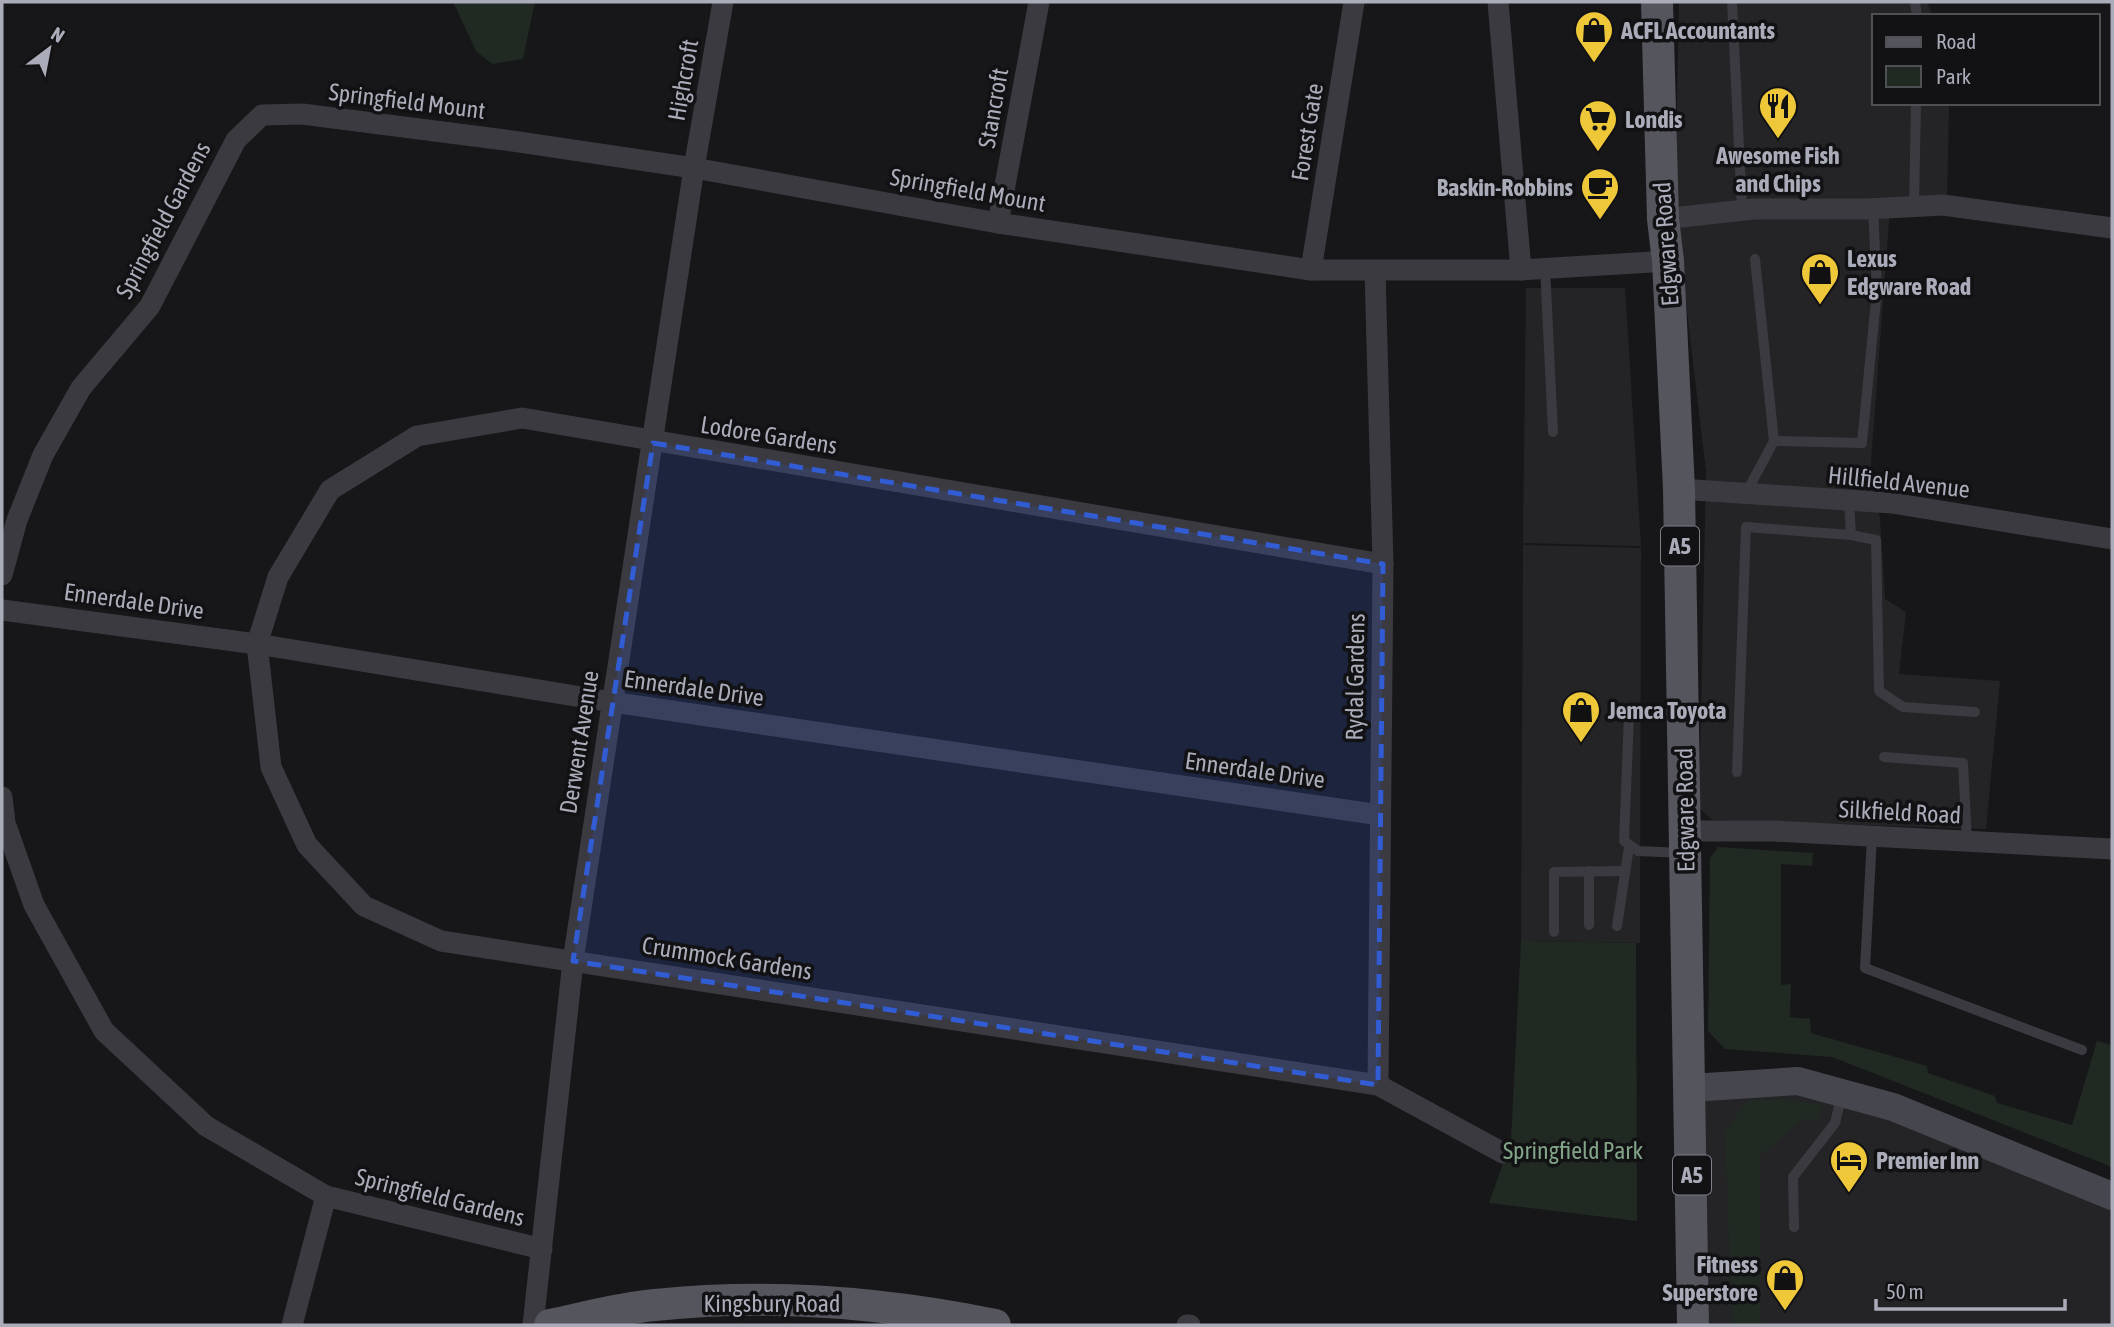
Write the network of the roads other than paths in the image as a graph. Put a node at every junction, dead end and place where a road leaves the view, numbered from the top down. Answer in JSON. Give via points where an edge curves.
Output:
{"nodes":[{"id":1,"x":723,"y":2,"type":"edge"},
{"id":2,"x":1039,"y":2,"type":"edge"},
{"id":3,"x":1354,"y":2,"type":"edge"},
{"id":4,"x":1498,"y":2,"type":"edge"},
{"id":5,"x":1657,"y":2,"type":"edge"},
{"id":6,"x":1732,"y":2,"type":"edge"},
{"id":7,"x":1916,"y":105,"type":"edge"},
{"id":8,"x":262,"y":115,"type":"joint"},
{"id":9,"x":694,"y":168,"type":"junction"},
{"id":10,"x":1914,"y":207,"type":"junction"},
{"id":11,"x":1873,"y":209,"type":"junction"},
{"id":12,"x":1742,"y":210,"type":"junction"},
{"id":13,"x":1663,"y":219,"type":"junction"},
{"id":14,"x":998,"y":223,"type":"junction"},
{"id":15,"x":2112,"y":228,"type":"edge"},
{"id":16,"x":1755,"y":259,"type":"dead end"},
{"id":17,"x":1668,"y":261,"type":"junction"},
{"id":18,"x":1545,"y":267,"type":"junction"},
{"id":19,"x":1311,"y":270,"type":"junction"},
{"id":20,"x":1521,"y":270,"type":"junction"},
{"id":21,"x":1375,"y":271,"type":"junction"},
{"id":22,"x":1553,"y":432,"type":"dead end"},
{"id":23,"x":1774,"y":441,"type":"junction"},
{"id":24,"x":653,"y":443,"type":"junction"},
{"id":25,"x":1679,"y":489,"type":"junction"},
{"id":26,"x":1745,"y":495,"type":"junction"},
{"id":27,"x":1849,"y":501,"type":"junction"},
{"id":28,"x":1851,"y":535,"type":"junction"},
{"id":29,"x":2112,"y":539,"type":"edge"},
{"id":30,"x":1383,"y":564,"type":"junction"},
{"id":31,"x":2,"y":575,"type":"edge"},
{"id":32,"x":2,"y":610,"type":"edge"},
{"id":33,"x":257,"y":644,"type":"junction"},
{"id":34,"x":612,"y":702,"type":"junction"},
{"id":35,"x":1682,"y":712,"type":"junction"},
{"id":36,"x":1975,"y":712,"type":"dead end"},
{"id":37,"x":1884,"y":757,"type":"dead end"},
{"id":38,"x":1737,"y":772,"type":"dead end"},
{"id":39,"x":2,"y":797,"type":"edge"},
{"id":40,"x":1380,"y":815,"type":"junction"},
{"id":41,"x":1872,"y":837,"type":"junction"},
{"id":42,"x":1685,"y":842,"type":"junction"},
{"id":43,"x":1967,"y":842,"type":"junction"},
{"id":44,"x":1629,"y":847,"type":"junction"},
{"id":45,"x":2112,"y":849,"type":"edge"},
{"id":46,"x":1589,"y":871,"type":"junction"},
{"id":47,"x":1625,"y":871,"type":"junction"},
{"id":48,"x":1589,"y":925,"type":"dead end"},
{"id":49,"x":1617,"y":926,"type":"dead end"},
{"id":50,"x":1554,"y":932,"type":"dead end"},
{"id":51,"x":573,"y":961,"type":"junction"},
{"id":52,"x":2082,"y":1050,"type":"dead end"},
{"id":53,"x":1378,"y":1085,"type":"junction"},
{"id":54,"x":1691,"y":1088,"type":"junction"},
{"id":55,"x":1843,"y":1094,"type":"junction"},
{"id":56,"x":1503,"y":1153,"type":"dead end"},
{"id":57,"x":326,"y":1196,"type":"junction"},
{"id":58,"x":2112,"y":1196,"type":"edge"},
{"id":59,"x":1794,"y":1227,"type":"dead end"},
{"id":60,"x":542,"y":1249,"type":"junction"},
{"id":61,"x":292,"y":1325,"type":"edge"},
{"id":62,"x":533,"y":1325,"type":"edge"},
{"id":63,"x":550,"y":1325,"type":"edge"},
{"id":64,"x":995,"y":1325,"type":"edge"},
{"id":65,"x":1693,"y":1325,"type":"edge"}],
"edges":[{"from":1,"to":9,"type":"street","name":"Highcroft"},
{"from":2,"to":14,"type":"street","name":"Stancroft"},
{"from":3,"to":19,"type":"street","name":"Forest Gate"},
{"from":4,"to":20,"type":"street"},
{"from":5,"to":13,"type":"main road","name":"Edgware Road","number":"A5"},
{"from":6,"to":12,"type":"lane"},
{"from":7,"to":10,"type":"lane"},
{"from":8,"to":9,"type":"street","name":"Springfield Mount","via":[[303,114]]},
{"from":8,"to":31,"type":"street","name":"Springfield Gardens","via":[[236,140],[150,306],[81,388],[43,456],[17,520]]},
{"from":9,"to":14,"type":"street","name":"Springfield Mount"},
{"from":9,"to":24,"type":"street","name":"Derwent Avenue"},
{"from":10,"to":11,"type":"street"},
{"from":10,"to":15,"type":"street","via":[[1943,205]]},
{"from":11,"to":12,"type":"street"},
{"from":11,"to":23,"type":"lane","via":[[1877,290],[1862,443]]},
{"from":12,"to":13,"type":"street"},
{"from":13,"to":17,"type":"main road","name":"Edgware Road","number":"A5"},
{"from":14,"to":19,"type":"street","name":"Springfield Mount"},
{"from":16,"to":23,"type":"lane"},
{"from":17,"to":18,"type":"street","name":"Springfield Mount"},
{"from":17,"to":25,"type":"main road","name":"Edgware Road","number":"A5"},
{"from":18,"to":20,"type":"street","name":"Springfield Mount"},
{"from":18,"to":22,"type":"lane"},
{"from":19,"to":21,"type":"street","name":"Springfield Mount"},
{"from":20,"to":21,"type":"street","name":"Springfield Mount"},
{"from":21,"to":30,"type":"street","name":"Rydal Gardens"},
{"from":23,"to":26,"type":"lane"},
{"from":24,"to":30,"type":"street","name":"Lodore Gardens"},
{"from":24,"to":33,"type":"street","name":"Lodore Gardens","via":[[522,418],[417,436],[331,490],[278,577]]},
{"from":24,"to":34,"type":"street","name":"Derwent Avenue"},
{"from":25,"to":26,"type":"street","name":"Hillfield Avenue"},
{"from":25,"to":35,"type":"main road","name":"Edgware Road","number":"A5"},
{"from":26,"to":27,"type":"street","name":"Hillfield Avenue"},
{"from":27,"to":28,"type":"lane"},
{"from":27,"to":29,"type":"street","name":"Hillfield Avenue","via":[[1892,503]]},
{"from":28,"to":36,"type":"lane","via":[[1876,540],[1879,691],[1903,708]]},
{"from":28,"to":38,"type":"lane","via":[[1746,527]]},
{"from":30,"to":40,"type":"street","name":"Rydal Gardens"},
{"from":32,"to":33,"type":"street","name":"Ennerdale Drive"},
{"from":33,"to":34,"type":"street","name":"Ennerdale Drive"},
{"from":33,"to":51,"type":"street","name":"Crummock Gardens","via":[[271,767],[307,845],[364,906],[441,941]]},
{"from":34,"to":40,"type":"street","name":"Ennerdale Drive"},
{"from":34,"to":51,"type":"street","name":"Derwent Avenue"},
{"from":35,"to":42,"type":"main road","name":"Edgware Road","number":"A5"},
{"from":35,"to":44,"type":"lane","via":[[1635,709],[1629,715],[1624,841]]},
{"from":37,"to":43,"type":"lane","via":[[1963,763]]},
{"from":39,"to":57,"type":"street","name":"Springfield Gardens","via":[[5,823],[34,905],[104,1031],[206,1126]]},
{"from":40,"to":53,"type":"street","name":"Rydal Gardens"},
{"from":41,"to":42,"type":"street","name":"Silkfield Road","via":[[1773,831]]},
{"from":41,"to":43,"type":"street","name":"Silkfield Road"},
{"from":41,"to":52,"type":"lane","via":[[1865,968]]},
{"from":42,"to":44,"type":"lane","via":[[1638,851]]},
{"from":42,"to":54,"type":"main road","name":"Edgware Road","number":"A5"},
{"from":43,"to":45,"type":"street","name":"Silkfield Road"},
{"from":44,"to":47,"type":"lane"},
{"from":46,"to":47,"type":"lane"},
{"from":46,"to":48,"type":"lane"},
{"from":46,"to":50,"type":"lane","via":[[1554,872]]},
{"from":47,"to":49,"type":"lane"},
{"from":51,"to":53,"type":"street","name":"Crummock Gardens"},
{"from":51,"to":60,"type":"street","name":"Derwent Avenue"},
{"from":53,"to":56,"type":"street","name":"Crummock Gardens"},
{"from":54,"to":55,"type":"street","via":[[1798,1081]]},
{"from":54,"to":65,"type":"main road","name":"Edgware Road","number":"A5"},
{"from":55,"to":58,"type":"street","via":[[1893,1107]]},
{"from":55,"to":59,"type":"lane","via":[[1835,1123],[1793,1177]]},
{"from":57,"to":60,"type":"street","name":"Springfield Gardens"},
{"from":57,"to":61,"type":"street","name":"Springfield Gardens"},
{"from":60,"to":62,"type":"street","name":"Derwent Avenue"},
{"from":63,"to":64,"type":"main road","name":"Kingsbury Road","via":[[653,1305],[775,1298],[914,1308]]}]}
